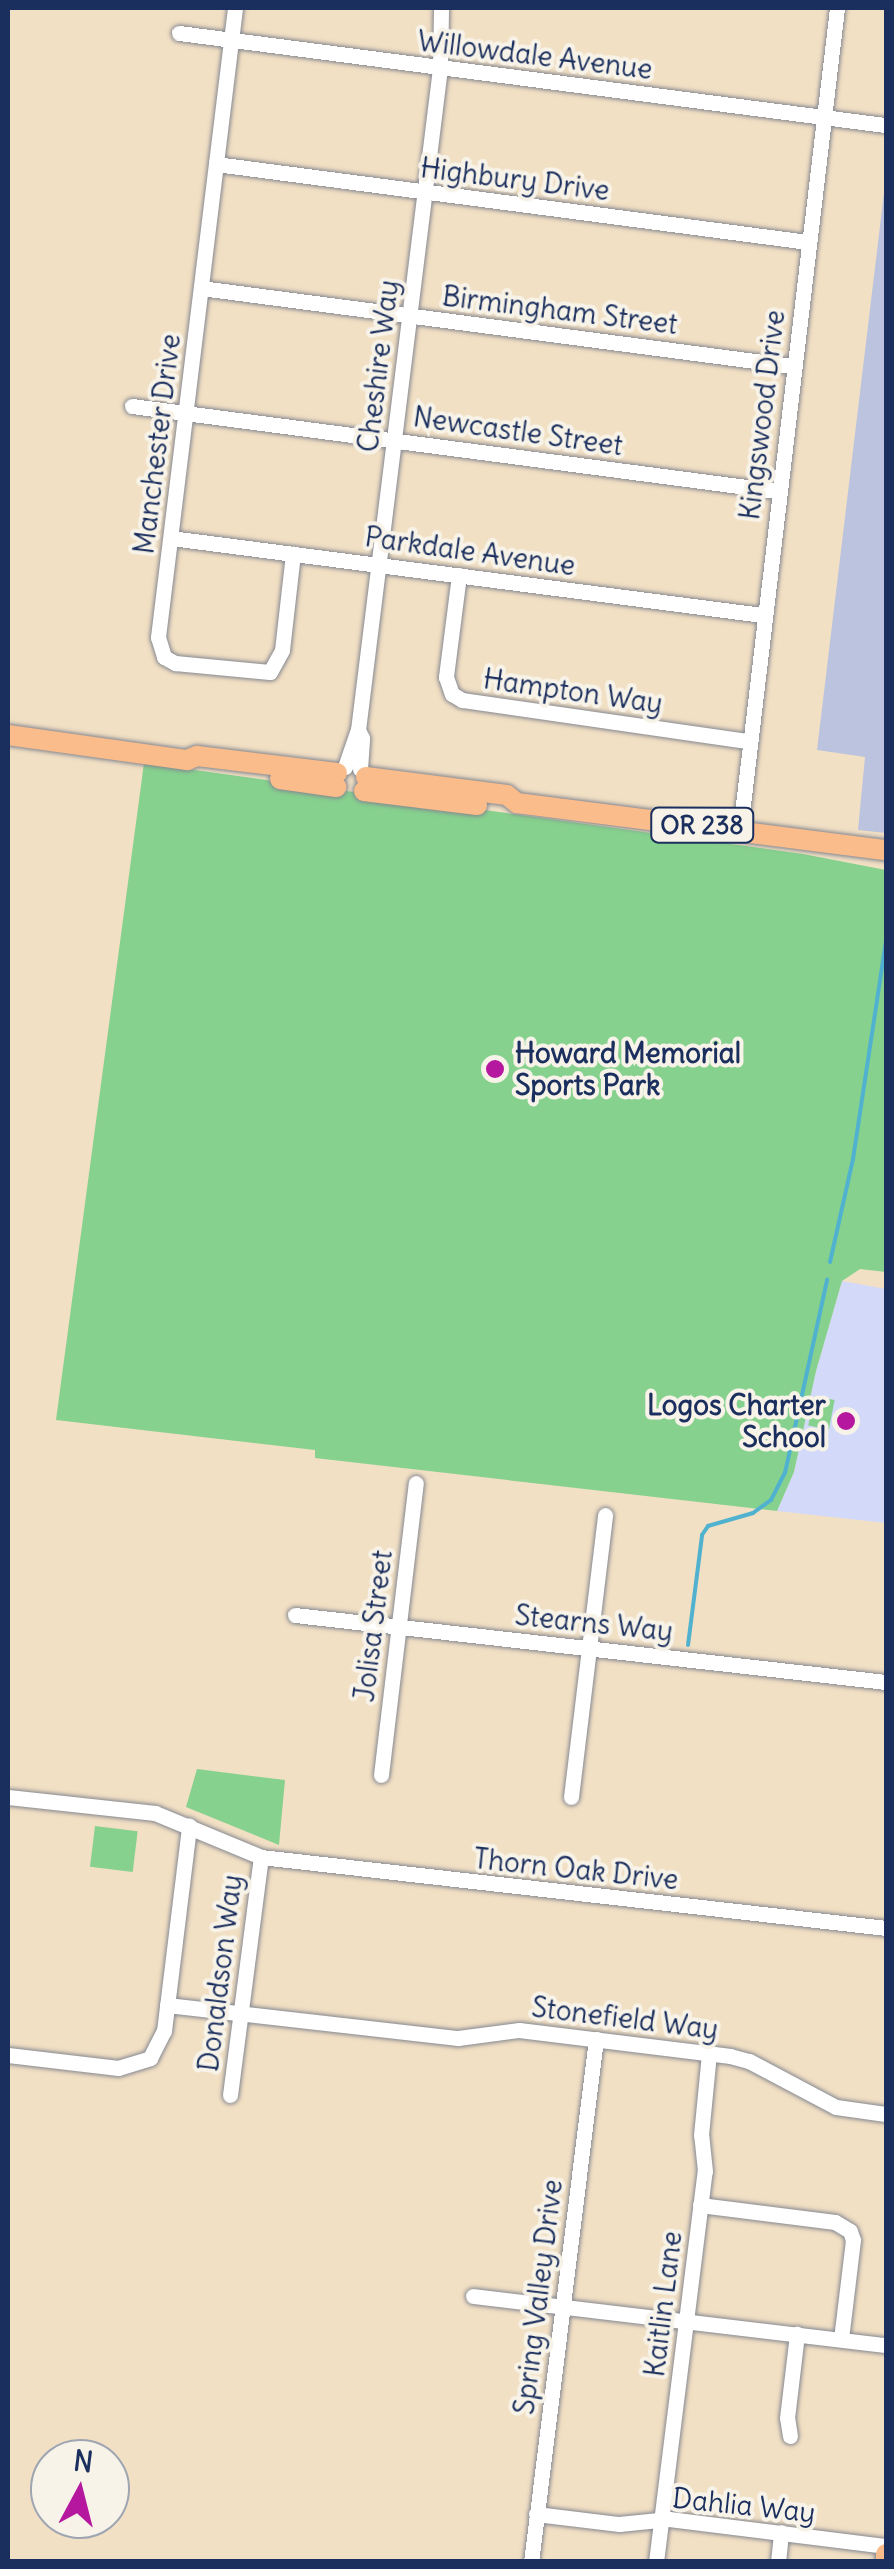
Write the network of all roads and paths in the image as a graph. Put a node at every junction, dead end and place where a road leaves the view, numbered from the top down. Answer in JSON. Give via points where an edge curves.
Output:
{"nodes":[{"id":1,"x":235,"y":8,"type":"edge"},
{"id":2,"x":440,"y":8,"type":"edge"},
{"id":3,"x":837,"y":8,"type":"edge"},
{"id":4,"x":179,"y":33,"type":"dead end"},
{"id":5,"x":231,"y":40,"type":"junction"},
{"id":6,"x":440,"y":68,"type":"junction"},
{"id":7,"x":824,"y":117,"type":"junction"},
{"id":8,"x":884,"y":125,"type":"dead end"},
{"id":9,"x":216,"y":164,"type":"junction"},
{"id":10,"x":424,"y":192,"type":"junction"},
{"id":11,"x":808,"y":242,"type":"junction"},
{"id":12,"x":201,"y":288,"type":"junction"},
{"id":13,"x":410,"y":316,"type":"junction"},
{"id":14,"x":793,"y":366,"type":"junction"},
{"id":15,"x":132,"y":406,"type":"dead end"},
{"id":16,"x":186,"y":413,"type":"junction"},
{"id":17,"x":394,"y":440,"type":"junction"},
{"id":18,"x":777,"y":491,"type":"junction"},
{"id":19,"x":171,"y":538,"type":"junction"},
{"id":20,"x":293,"y":554,"type":"junction"},
{"id":21,"x":380,"y":564,"type":"junction"},
{"id":22,"x":459,"y":575,"type":"junction"},
{"id":23,"x":762,"y":615,"type":"junction"},
{"id":24,"x":8,"y":735,"type":"edge"},
{"id":25,"x":748,"y":740,"type":"junction"},
{"id":26,"x":351,"y":777,"type":"junction"},
{"id":27,"x":740,"y":830,"type":"junction"},
{"id":28,"x":886,"y":850,"type":"edge"},
{"id":29,"x":416,"y":1483,"type":"dead end"},
{"id":30,"x":605,"y":1514,"type":"dead end"},
{"id":31,"x":295,"y":1615,"type":"dead end"},
{"id":32,"x":398,"y":1627,"type":"junction"},
{"id":33,"x":588,"y":1647,"type":"junction"},
{"id":34,"x":886,"y":1682,"type":"edge"},
{"id":35,"x":381,"y":1775,"type":"dead end"},
{"id":36,"x":8,"y":1797,"type":"edge"},
{"id":37,"x":571,"y":1797,"type":"dead end"},
{"id":38,"x":189,"y":1826,"type":"junction"},
{"id":39,"x":261,"y":1858,"type":"junction"},
{"id":40,"x":886,"y":1928,"type":"edge"},
{"id":41,"x":167,"y":2004,"type":"junction"},
{"id":42,"x":240,"y":2012,"type":"junction"},
{"id":43,"x":596,"y":2039,"type":"junction"},
{"id":44,"x":709,"y":2052,"type":"junction"},
{"id":45,"x":8,"y":2055,"type":"edge"},
{"id":46,"x":230,"y":2094,"type":"dead end"},
{"id":47,"x":886,"y":2114,"type":"edge"},
{"id":48,"x":700,"y":2205,"type":"junction"},
{"id":49,"x":473,"y":2296,"type":"dead end"},
{"id":50,"x":562,"y":2307,"type":"junction"},
{"id":51,"x":686,"y":2321,"type":"junction"},
{"id":52,"x":797,"y":2334,"type":"junction"},
{"id":53,"x":841,"y":2339,"type":"junction"},
{"id":54,"x":886,"y":2344,"type":"edge"},
{"id":55,"x":790,"y":2436,"type":"dead end"},
{"id":56,"x":536,"y":2514,"type":"junction"},
{"id":57,"x":662,"y":2520,"type":"junction"},
{"id":58,"x":781,"y":2532,"type":"junction"},
{"id":59,"x":886,"y":2546,"type":"edge"},
{"id":60,"x":886,"y":2554,"type":"edge"},
{"id":61,"x":531,"y":2562,"type":"edge"},
{"id":62,"x":656,"y":2562,"type":"edge"},
{"id":63,"x":778,"y":2562,"type":"edge"},
{"id":64,"x":886,"y":2562,"type":"edge"}],
"edges":[{"from":1,"to":5,"type":"street","name":"Manchester Drive"},
{"from":2,"to":6,"type":"street","name":"Cheshire Way"},
{"from":3,"to":7,"type":"street","name":"Kingswood Drive"},
{"from":4,"to":5,"type":"street","name":"Willowdale Avenue"},
{"from":5,"to":6,"type":"street","name":"Willowdale Avenue"},
{"from":5,"to":9,"type":"street","name":"Manchester Drive"},
{"from":6,"to":7,"type":"street","name":"Willowdale Avenue"},
{"from":6,"to":10,"type":"street","name":"Cheshire Way"},
{"from":7,"to":8,"type":"street","name":"Willowdale Avenue"},
{"from":7,"to":11,"type":"street","name":"Kingswood Drive"},
{"from":9,"to":10,"type":"street","name":"Highbury Drive"},
{"from":9,"to":12,"type":"street","name":"Manchester Drive"},
{"from":10,"to":11,"type":"street","name":"Highbury Drive"},
{"from":10,"to":13,"type":"street","name":"Cheshire Way"},
{"from":11,"to":14,"type":"street","name":"Kingswood Drive"},
{"from":12,"to":13,"type":"street","name":"Birmingham Street"},
{"from":12,"to":16,"type":"street","name":"Manchester Drive"},
{"from":13,"to":14,"type":"street","name":"Birmingham Street"},
{"from":13,"to":17,"type":"street","name":"Cheshire Way"},
{"from":14,"to":18,"type":"street","name":"Kingswood Drive"},
{"from":15,"to":16,"type":"street","name":"Newcastle Street"},
{"from":16,"to":17,"type":"street","name":"Newcastle Street"},
{"from":16,"to":19,"type":"street","name":"Manchester Drive"},
{"from":17,"to":18,"type":"street","name":"Newcastle Street"},
{"from":17,"to":21,"type":"street","name":"Cheshire Way"},
{"from":18,"to":23,"type":"street","name":"Kingswood Drive"},
{"from":19,"to":20,"type":"street","name":"Parkdale Avenue"},
{"from":19,"to":20,"type":"street","name":"Manchester Drive","via":[[158,637],[164,657],[258,674],[270,672],[282,650]]},
{"from":20,"to":21,"type":"street","name":"Parkdale Avenue"},
{"from":21,"to":22,"type":"street","name":"Parkdale Avenue"},
{"from":21,"to":26,"type":"street","name":"Cheshire Way","via":[[362,738]]},
{"from":22,"to":23,"type":"street","name":"Parkdale Avenue"},
{"from":22,"to":25,"type":"street","name":"Hampton Way","via":[[446,677],[462,700]]},
{"from":23,"to":25,"type":"street","name":"Kingswood Drive"},
{"from":24,"to":26,"type":"main road","number":"OR 238"},
{"from":25,"to":27,"type":"street","name":"Kingswood Drive"},
{"from":26,"to":27,"type":"main road","number":"OR 238","via":[[506,809],[517,803]]},
{"from":27,"to":28,"type":"main road","number":"OR 238"},
{"from":29,"to":32,"type":"street","name":"Jolisa Street"},
{"from":30,"to":33,"type":"street"},
{"from":31,"to":32,"type":"street","name":"Stearns Way"},
{"from":32,"to":33,"type":"street","name":"Stearns Way"},
{"from":32,"to":35,"type":"street","name":"Jolisa Street"},
{"from":33,"to":34,"type":"street","name":"Stearns Way"},
{"from":33,"to":37,"type":"street"},
{"from":36,"to":38,"type":"street","name":"Thorn Oak Drive","via":[[155,1814]]},
{"from":38,"to":39,"type":"street","name":"Thorn Oak Drive"},
{"from":38,"to":41,"type":"street"},
{"from":39,"to":40,"type":"street","name":"Thorn Oak Drive"},
{"from":39,"to":42,"type":"street","name":"Donaldson Way"},
{"from":41,"to":42,"type":"street","name":"Stonefield Way"},
{"from":41,"to":45,"type":"street","via":[[158,2047],[136,2066]]},
{"from":42,"to":43,"type":"street","name":"Stonefield Way","via":[[458,2038],[519,2030]]},
{"from":42,"to":46,"type":"street","name":"Donaldson Way"},
{"from":43,"to":44,"type":"street","name":"Stonefield Way"},
{"from":43,"to":50,"type":"street","name":"Spring Valley Drive"},
{"from":44,"to":47,"type":"street","name":"Stonefield Way","via":[[749,2060],[836,2106]]},
{"from":44,"to":48,"type":"street","name":"Kaitlin Lane"},
{"from":48,"to":51,"type":"street","name":"Kaitlin Lane"},
{"from":48,"to":53,"type":"street","via":[[835,2222],[850,2231]]},
{"from":49,"to":50,"type":"street"},
{"from":50,"to":51,"type":"street"},
{"from":50,"to":56,"type":"street","name":"Spring Valley Drive"},
{"from":51,"to":52,"type":"street"},
{"from":51,"to":57,"type":"street","name":"Kaitlin Lane"},
{"from":52,"to":53,"type":"street"},
{"from":52,"to":55,"type":"street"},
{"from":53,"to":54,"type":"street"},
{"from":56,"to":57,"type":"street","name":"Dahlia Way","via":[[619,2524]]},
{"from":56,"to":61,"type":"street","name":"Spring Valley Drive"},
{"from":57,"to":58,"type":"street","name":"Dahlia Way"},
{"from":57,"to":62,"type":"street","name":"Kaitlin Lane"},
{"from":58,"to":59,"type":"street","name":"Dahlia Way"},
{"from":58,"to":63,"type":"street"},
{"from":60,"to":64,"type":"main road"}]}
